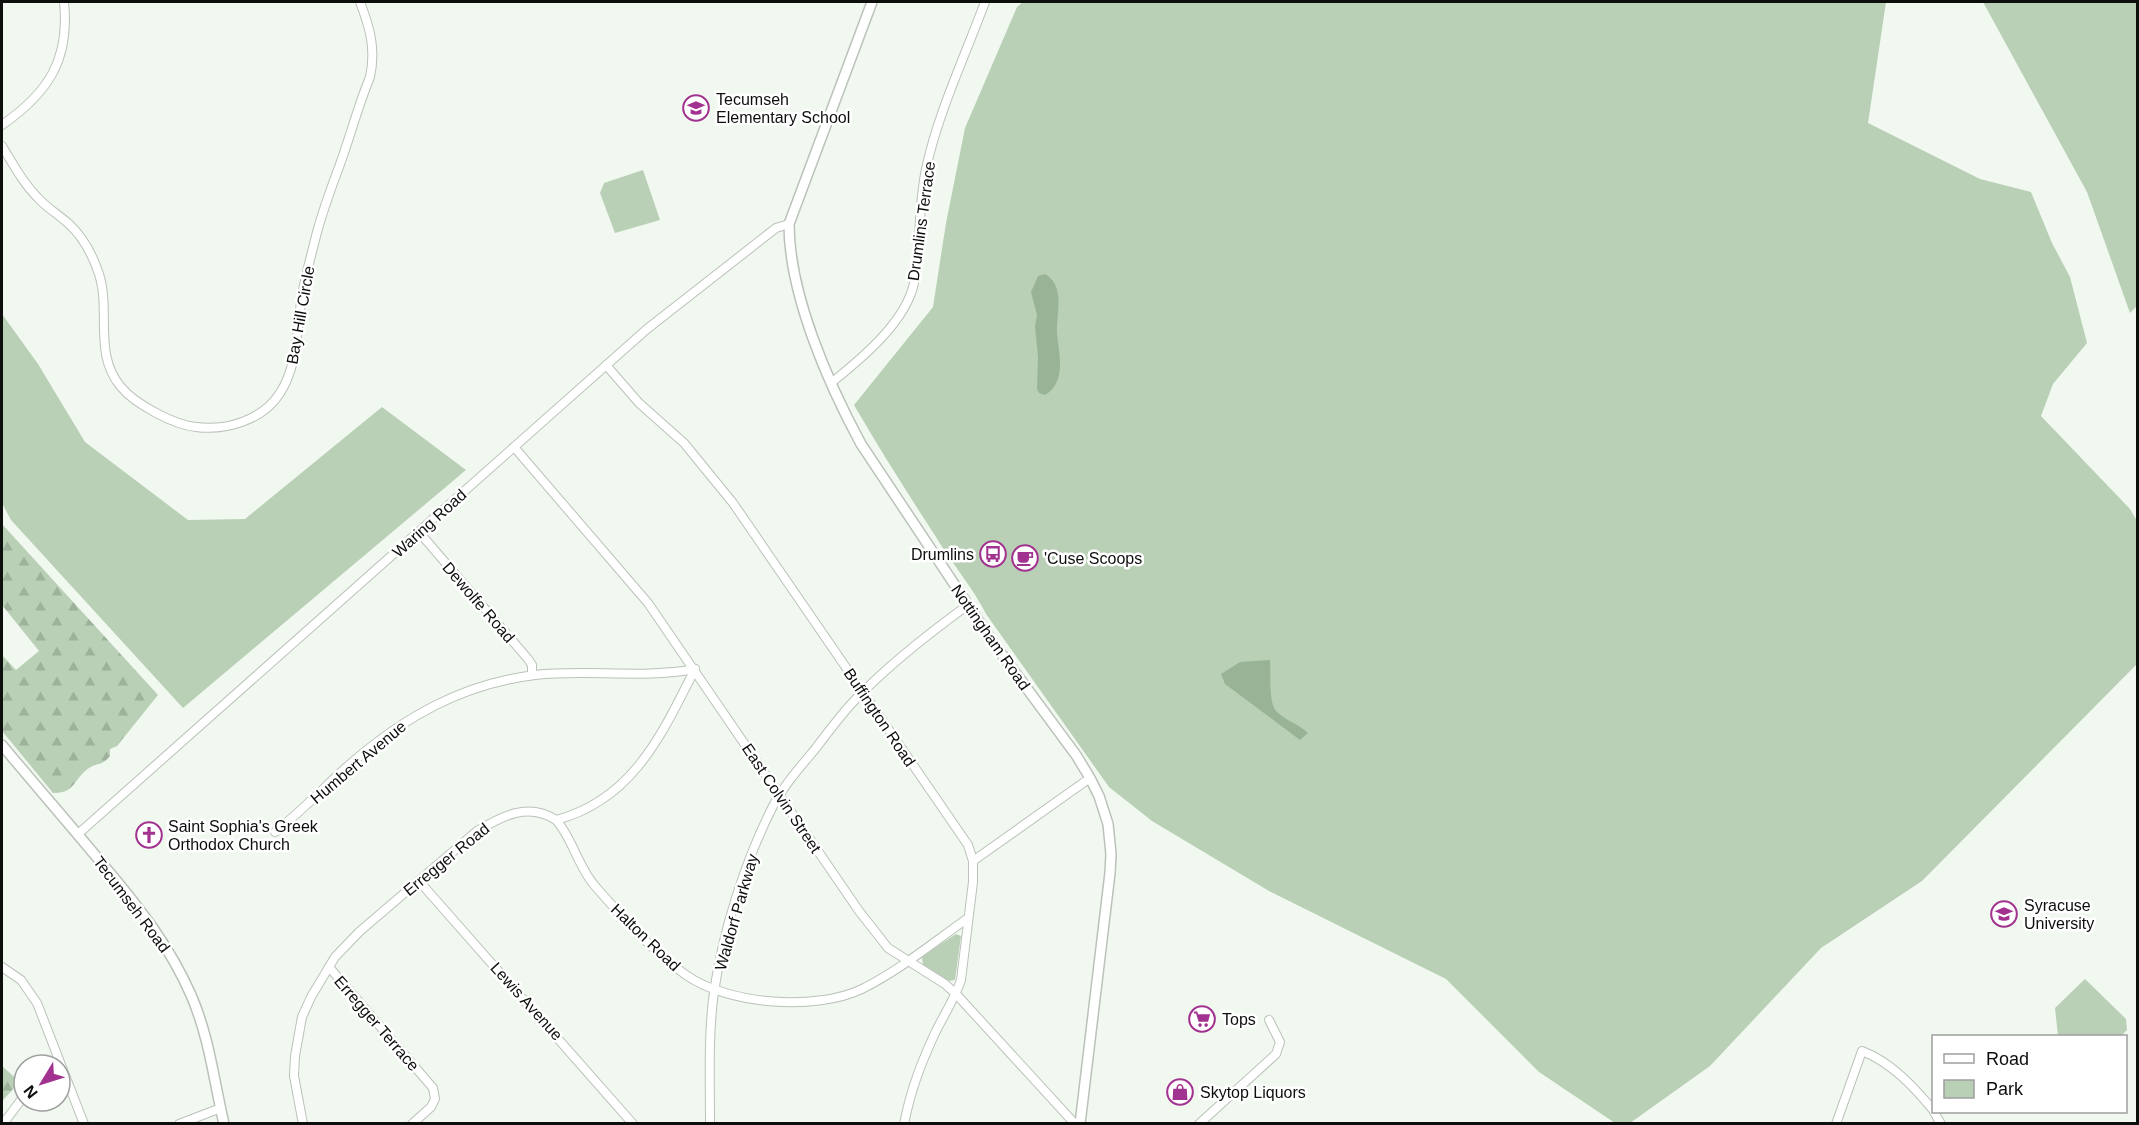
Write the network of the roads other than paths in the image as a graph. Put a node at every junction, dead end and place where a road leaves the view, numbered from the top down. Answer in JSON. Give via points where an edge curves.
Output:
{"nodes":[{"id":1,"x":64,"y":2,"type":"edge"},
{"id":2,"x":360,"y":2,"type":"edge"},
{"id":3,"x":872,"y":2,"type":"edge"},
{"id":4,"x":985,"y":2,"type":"edge"},
{"id":5,"x":2,"y":125,"type":"edge"},
{"id":6,"x":2,"y":146,"type":"edge"},
{"id":7,"x":789,"y":224,"type":"junction"},
{"id":8,"x":606,"y":365,"type":"junction"},
{"id":9,"x":831,"y":382,"type":"junction"},
{"id":10,"x":514,"y":447,"type":"junction"},
{"id":11,"x":418,"y":532,"type":"junction"},
{"id":12,"x":968,"y":605,"type":"junction"},
{"id":13,"x":695,"y":669,"type":"junction"},
{"id":14,"x":532,"y":675,"type":"junction"},
{"id":15,"x":863,"y":692,"type":"junction"},
{"id":16,"x":2,"y":745,"type":"edge"},
{"id":17,"x":1090,"y":777,"type":"junction"},
{"id":18,"x":780,"y":795,"type":"junction"},
{"id":19,"x":556,"y":820,"type":"junction"},
{"id":20,"x":275,"y":832,"type":"dead end"},
{"id":21,"x":78,"y":834,"type":"junction"},
{"id":22,"x":973,"y":861,"type":"junction"},
{"id":23,"x":419,"y":881,"type":"junction"},
{"id":24,"x":968,"y":918,"type":"junction"},
{"id":25,"x":906,"y":961,"type":"junction"},
{"id":26,"x":2,"y":967,"type":"edge"},
{"id":27,"x":329,"y":967,"type":"junction"},
{"id":28,"x":715,"y":988,"type":"junction"},
{"id":29,"x":956,"y":994,"type":"junction"},
{"id":30,"x":1269,"y":1020,"type":"dead end"},
{"id":31,"x":54,"y":1053,"type":"edge"},
{"id":32,"x":72,"y":1096,"type":"edge"},
{"id":33,"x":221,"y":1108,"type":"junction"},
{"id":34,"x":1932,"y":1109,"type":"edge"},
{"id":35,"x":84,"y":1124,"type":"edge"},
{"id":36,"x":179,"y":1124,"type":"edge"},
{"id":37,"x":224,"y":1124,"type":"edge"},
{"id":38,"x":303,"y":1124,"type":"edge"},
{"id":39,"x":412,"y":1124,"type":"edge"},
{"id":40,"x":633,"y":1124,"type":"edge"},
{"id":41,"x":710,"y":1124,"type":"edge"},
{"id":42,"x":904,"y":1124,"type":"edge"},
{"id":43,"x":1075,"y":1124,"type":"edge"},
{"id":44,"x":1080,"y":1124,"type":"edge"},
{"id":45,"x":1198,"y":1124,"type":"edge"},
{"id":46,"x":1836,"y":1124,"type":"edge"}],
"edges":[{"from":1,"to":5,"type":"street","via":[[65,35],[49,80],[36,98]]},
{"from":2,"to":6,"type":"street","name":"Bay Hill Circle","via":[[373,44],[370,77],[315,237],[293,362],[279,395],[238,424],[196,428],[182,424],[152,410],[121,387],[109,369],[104,348],[103,294],[90,252],[74,230],[24,182]]},
{"from":3,"to":7,"type":"street","name":"Nottingham Road"},
{"from":4,"to":9,"type":"street","name":"Drumlins Terrace","via":[[926,170],[911,290],[895,322]]},
{"from":7,"to":8,"type":"street","name":"Waring Road","via":[[776,228]]},
{"from":7,"to":9,"type":"street","name":"Nottingham Road","via":[[791,262],[799,293]]},
{"from":8,"to":10,"type":"street","name":"Waring Road"},
{"from":8,"to":15,"type":"street","name":"Buffington Road","via":[[639,403],[684,443],[734,503]]},
{"from":9,"to":12,"type":"street","name":"Nottingham Road","via":[[861,444]]},
{"from":10,"to":11,"type":"street","name":"Waring Road"},
{"from":10,"to":13,"type":"street","name":"East Colvin Street","via":[[648,603]]},
{"from":11,"to":14,"type":"street","name":"Dewolfe Road","via":[[528,659]]},
{"from":11,"to":21,"type":"street","name":"Waring Road"},
{"from":12,"to":15,"type":"street","name":"Waldorf Parkway"},
{"from":12,"to":17,"type":"street","name":"Nottingham Road"},
{"from":13,"to":14,"type":"street","name":"Humbert Avenue","via":[[661,674]]},
{"from":13,"to":18,"type":"street","name":"East Colvin Street"},
{"from":13,"to":19,"type":"street","via":[[662,734],[640,765],[586,810]]},
{"from":14,"to":20,"type":"street","name":"Humbert Avenue","via":[[466,691],[419,713],[349,765]]},
{"from":15,"to":18,"type":"street","name":"Waldorf Parkway"},
{"from":15,"to":22,"type":"street","name":"Buffington Road","via":[[968,844]]},
{"from":16,"to":21,"type":"street","name":"Tecumseh Road"},
{"from":17,"to":22,"type":"street"},
{"from":17,"to":44,"type":"street","name":"Nottingham Road","via":[[1108,824],[1111,854]]},
{"from":18,"to":25,"type":"street","name":"East Colvin Street","via":[[867,921],[888,948]]},
{"from":18,"to":28,"type":"street","name":"Waldorf Parkway","via":[[754,847],[742,882]]},
{"from":19,"to":23,"type":"street","name":"Erregger Road","via":[[539,812],[517,812],[499,818],[477,831]]},
{"from":19,"to":28,"type":"street","name":"Halton Road","via":[[593,884],[642,937],[689,977]]},
{"from":21,"to":33,"type":"street","name":"Tecumseh Road","via":[[135,902],[177,964],[206,1036]]},
{"from":22,"to":24,"type":"street","name":"Buffington Road"},
{"from":23,"to":27,"type":"street","name":"Erregger Road","via":[[359,932]]},
{"from":23,"to":40,"type":"street","name":"Lewis Avenue"},
{"from":24,"to":25,"type":"street","name":"Halton Road"},
{"from":24,"to":29,"type":"street","name":"Buffington Road"},
{"from":25,"to":28,"type":"street","name":"Halton Road","via":[[860,990],[833,999],[767,1001]]},
{"from":25,"to":29,"type":"street","name":"East Colvin Street"},
{"from":26,"to":31,"type":"street","via":[[30,991]]},
{"from":27,"to":38,"type":"street","name":"Erregger Terrace","via":[[302,1017],[295,1056],[294,1076]]},
{"from":27,"to":39,"type":"street","name":"Erregger Terrace","via":[[433,1088],[435,1099],[431,1107]]},
{"from":28,"to":41,"type":"street","name":"Waldorf Parkway"},
{"from":29,"to":42,"type":"street","name":"Buffington Road","via":[[911,1089]]},
{"from":29,"to":43,"type":"street","name":"East Colvin Street"},
{"from":30,"to":45,"type":"street","via":[[1280,1042],[1276,1054]]},
{"from":32,"to":35,"type":"street"},
{"from":33,"to":36,"type":"street"},
{"from":33,"to":37,"type":"street","name":"Tecumseh Road"},
{"from":34,"to":46,"type":"street","via":[[1901,1076],[1862,1051]]}]}
